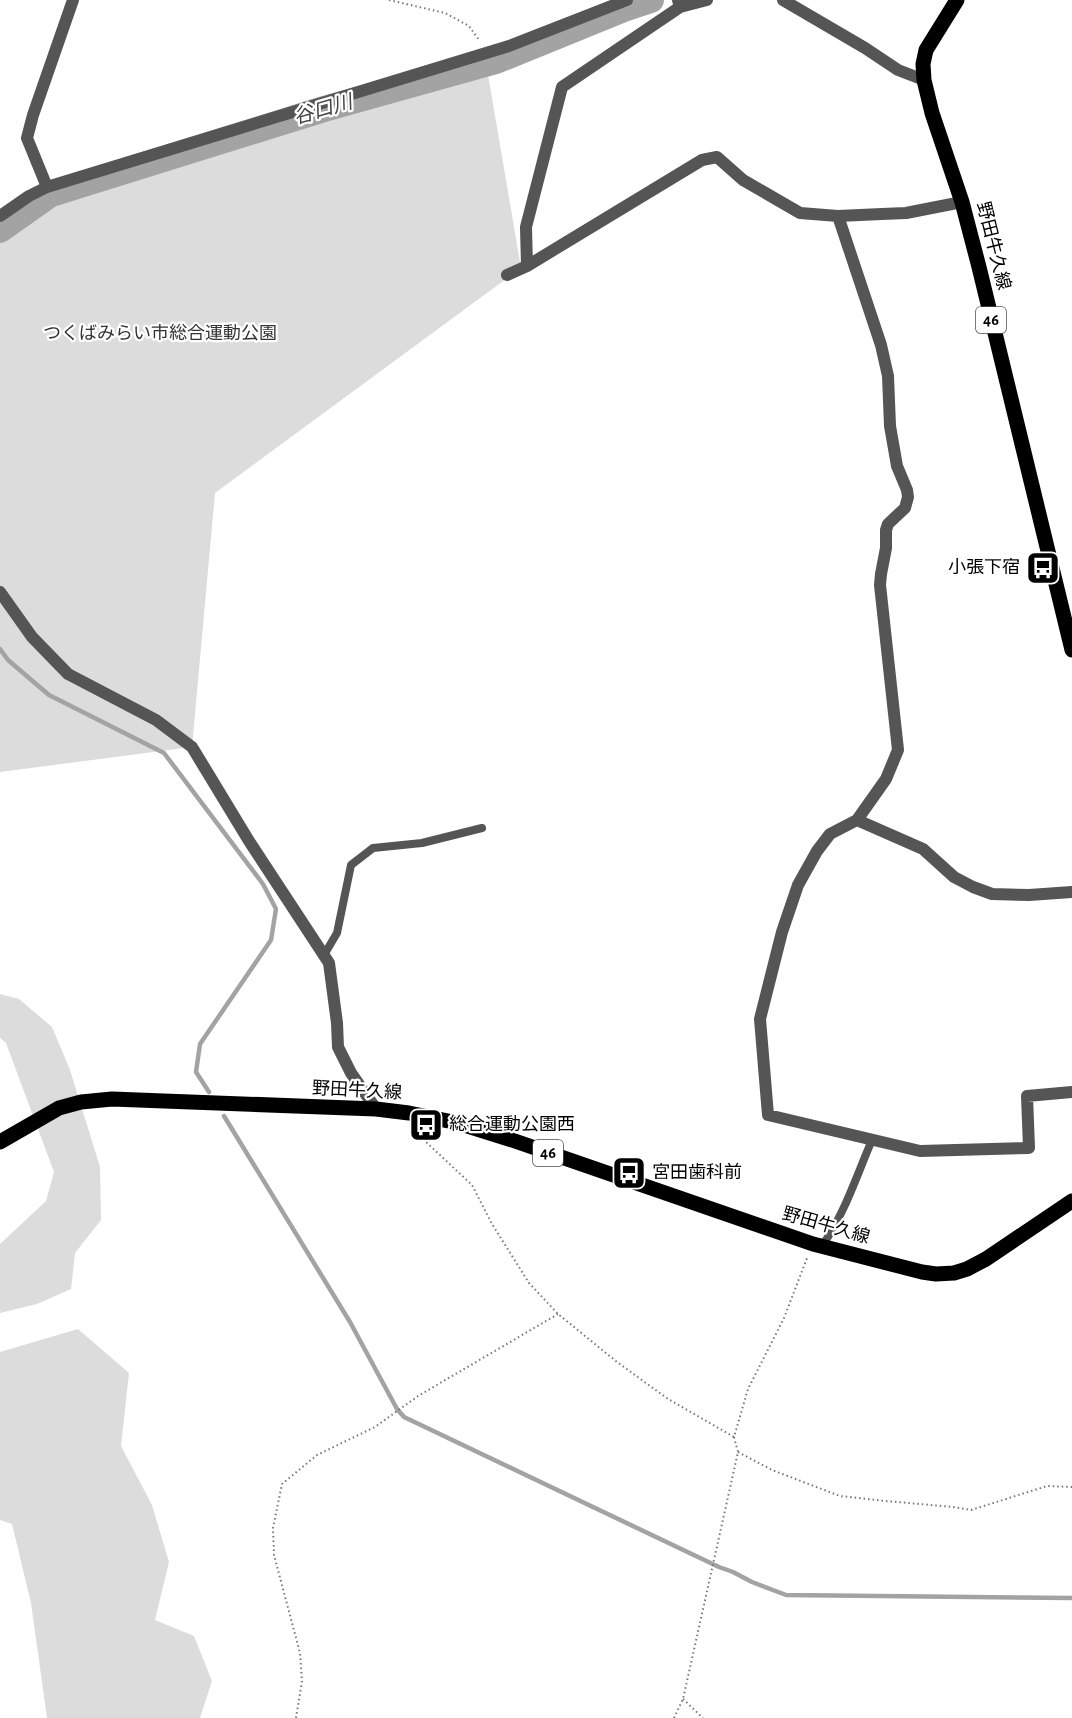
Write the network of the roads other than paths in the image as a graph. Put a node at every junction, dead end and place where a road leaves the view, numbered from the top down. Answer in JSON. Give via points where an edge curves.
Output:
{"nodes":[{"id":1,"x":73,"y":0,"type":"edge"},
{"id":2,"x":627,"y":0,"type":"edge"},
{"id":3,"x":707,"y":0,"type":"edge"},
{"id":4,"x":783,"y":0,"type":"edge"},
{"id":5,"x":957,"y":0,"type":"edge"},
{"id":6,"x":679,"y":4,"type":"edge"},
{"id":7,"x":924,"y":80,"type":"junction"},
{"id":8,"x":46,"y":187,"type":"junction"},
{"id":9,"x":962,"y":202,"type":"junction"},
{"id":10,"x":0,"y":216,"type":"edge"},
{"id":11,"x":838,"y":216,"type":"junction"},
{"id":12,"x":527,"y":266,"type":"junction"},
{"id":13,"x":507,"y":275,"type":"dead end"},
{"id":14,"x":0,"y":592,"type":"edge"},
{"id":15,"x":1072,"y":650,"type":"edge"},
{"id":16,"x":857,"y":820,"type":"junction"},
{"id":17,"x":482,"y":828,"type":"dead end"},
{"id":18,"x":1072,"y":891,"type":"edge"},
{"id":19,"x":324,"y":955,"type":"junction"},
{"id":20,"x":1072,"y":1092,"type":"edge"},
{"id":21,"x":376,"y":1109,"type":"junction"},
{"id":22,"x":872,"y":1140,"type":"junction"},
{"id":23,"x":0,"y":1142,"type":"edge"},
{"id":24,"x":1072,"y":1201,"type":"edge"},
{"id":25,"x":817,"y":1246,"type":"junction"}],
"edges":[{"from":1,"to":8,"type":"street","via":[[27,138]]},
{"from":2,"to":8,"type":"street","via":[[509,46]]},
{"from":3,"to":6,"type":"street"},
{"from":4,"to":7,"type":"street","via":[[898,70]]},
{"from":5,"to":7,"type":"main road","name":"野田牛久線","number":"46","via":[[926,50]]},
{"from":6,"to":12,"type":"street","via":[[562,87],[526,226]]},
{"from":7,"to":9,"type":"main road","name":"野田牛久線","number":"46"},
{"from":8,"to":10,"type":"street"},
{"from":9,"to":11,"type":"street","via":[[906,213]]},
{"from":9,"to":15,"type":"main road","name":"野田牛久線","number":"46"},
{"from":11,"to":12,"type":"street","via":[[800,213],[743,180],[717,157],[702,160]]},
{"from":11,"to":16,"type":"street","via":[[881,345],[897,466],[908,497],[905,508],[886,530],[880,585],[898,750],[886,779]]},
{"from":12,"to":13,"type":"street"},
{"from":14,"to":19,"type":"street","via":[[32,637],[68,674],[156,720],[192,747]]},
{"from":16,"to":18,"type":"street","via":[[923,849],[954,877],[992,894]]},
{"from":16,"to":22,"type":"street","via":[[830,834],[798,885],[760,1019],[768,1115]]},
{"from":17,"to":19,"type":"lane","via":[[422,843],[373,848],[351,865],[337,933]]},
{"from":19,"to":21,"type":"street","via":[[329,963],[338,1047]]},
{"from":20,"to":22,"type":"street","via":[[1027,1096],[1029,1148],[920,1151]]},
{"from":21,"to":23,"type":"main road","name":"野田牛久線","number":"46","via":[[112,1099],[59,1108]]},
{"from":21,"to":25,"type":"main road","name":"野田牛久線","number":"46","via":[[458,1123]]},
{"from":22,"to":25,"type":"lane","via":[[835,1227]]},
{"from":24,"to":25,"type":"main road","name":"野田牛久線","number":"46","via":[[986,1259],[954,1274],[922,1272]]}]}
